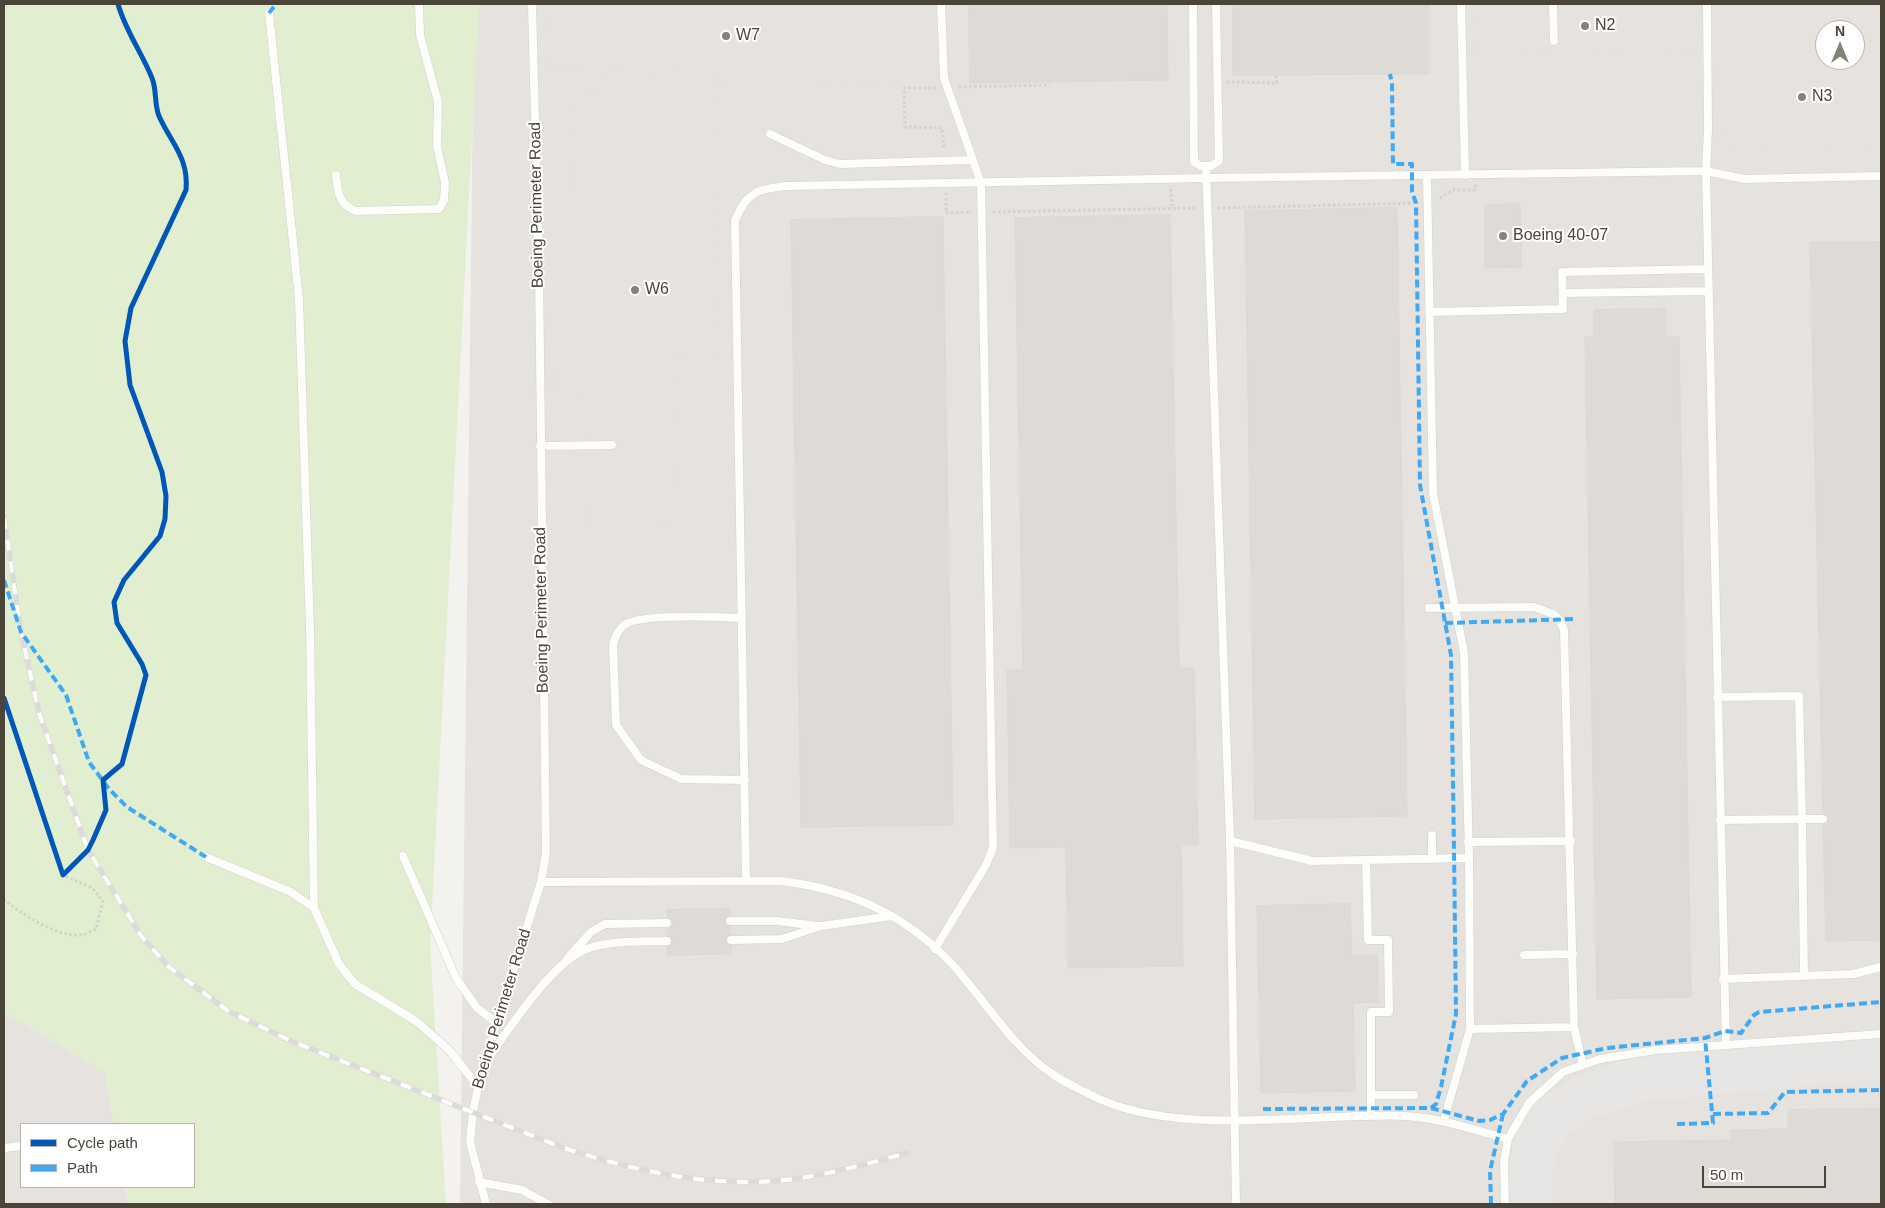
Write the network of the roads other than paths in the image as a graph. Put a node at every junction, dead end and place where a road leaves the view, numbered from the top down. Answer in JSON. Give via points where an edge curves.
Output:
{"nodes":[{"id":1,"x":419,"y":4,"type":"edge"},
{"id":2,"x":532,"y":4,"type":"edge"},
{"id":3,"x":941,"y":4,"type":"edge"},
{"id":4,"x":1193,"y":4,"type":"edge"},
{"id":5,"x":1216,"y":4,"type":"edge"},
{"id":6,"x":1461,"y":4,"type":"edge"},
{"id":7,"x":1553,"y":4,"type":"edge"},
{"id":8,"x":1706,"y":4,"type":"edge"},
{"id":9,"x":269,"y":13,"type":"dead end"},
{"id":10,"x":1554,"y":41,"type":"dead end"},
{"id":11,"x":770,"y":134,"type":"dead end"},
{"id":12,"x":973,"y":160,"type":"junction"},
{"id":13,"x":1206,"y":166,"type":"junction"},
{"id":14,"x":1706,"y":171,"type":"junction"},
{"id":15,"x":336,"y":175,"type":"dead end"},
{"id":16,"x":1464,"y":175,"type":"junction"},
{"id":17,"x":1427,"y":176,"type":"junction"},
{"id":18,"x":1881,"y":176,"type":"edge"},
{"id":19,"x":1207,"y":178,"type":"junction"},
{"id":20,"x":982,"y":183,"type":"junction"},
{"id":21,"x":1708,"y":269,"type":"junction"},
{"id":22,"x":1709,"y":291,"type":"junction"},
{"id":23,"x":1563,"y":293,"type":"junction"},
{"id":24,"x":1429,"y":312,"type":"junction"},
{"id":25,"x":612,"y":445,"type":"dead end"},
{"id":26,"x":540,"y":446,"type":"junction"},
{"id":27,"x":1429,"y":608,"type":"dead end"},
{"id":28,"x":1456,"y":608,"type":"junction"},
{"id":29,"x":742,"y":618,"type":"junction"},
{"id":30,"x":1718,"y":697,"type":"junction"},
{"id":31,"x":745,"y":780,"type":"junction"},
{"id":32,"x":1802,"y":819,"type":"junction"},
{"id":33,"x":1823,"y":819,"type":"dead end"},
{"id":34,"x":1720,"y":820,"type":"junction"},
{"id":35,"x":1432,"y":835,"type":"dead end"},
{"id":36,"x":1230,"y":841,"type":"junction"},
{"id":37,"x":1570,"y":841,"type":"junction"},
{"id":38,"x":1468,"y":842,"type":"junction"},
{"id":39,"x":402,"y":856,"type":"dead end"},
{"id":40,"x":206,"y":857,"type":"dead end"},
{"id":41,"x":1469,"y":858,"type":"junction"},
{"id":42,"x":1432,"y":859,"type":"junction"},
{"id":43,"x":1366,"y":860,"type":"junction"},
{"id":44,"x":746,"y":880,"type":"junction"},
{"id":45,"x":541,"y":882,"type":"junction"},
{"id":46,"x":314,"y":908,"type":"junction"},
{"id":47,"x":892,"y":916,"type":"junction"},
{"id":48,"x":730,"y":921,"type":"dead end"},
{"id":49,"x":667,"y":923,"type":"dead end"},
{"id":50,"x":821,"y":926,"type":"junction"},
{"id":51,"x":731,"y":940,"type":"dead end"},
{"id":52,"x":667,"y":941,"type":"dead end"},
{"id":53,"x":935,"y":949,"type":"junction"},
{"id":54,"x":1573,"y":954,"type":"junction"},
{"id":55,"x":1524,"y":955,"type":"dead end"},
{"id":56,"x":1881,"y":967,"type":"edge"},
{"id":57,"x":557,"y":970,"type":"junction"},
{"id":58,"x":1804,"y":976,"type":"junction"},
{"id":59,"x":1723,"y":979,"type":"junction"},
{"id":60,"x":497,"y":1023,"type":"junction"},
{"id":61,"x":1574,"y":1027,"type":"junction"},
{"id":62,"x":1470,"y":1029,"type":"junction"},
{"id":63,"x":1881,"y":1034,"type":"edge"},
{"id":64,"x":1726,"y":1045,"type":"junction"},
{"id":65,"x":484,"y":1064,"type":"junction"},
{"id":66,"x":1583,"y":1065,"type":"junction"},
{"id":67,"x":478,"y":1086,"type":"junction"},
{"id":68,"x":1371,"y":1095,"type":"junction"},
{"id":69,"x":1414,"y":1095,"type":"dead end"},
{"id":70,"x":1371,"y":1116,"type":"junction"},
{"id":71,"x":1235,"y":1119,"type":"junction"},
{"id":72,"x":1444,"y":1120,"type":"junction"},
{"id":73,"x":1508,"y":1139,"type":"junction"},
{"id":74,"x":20,"y":1146,"type":"edge"},
{"id":75,"x":4,"y":1148,"type":"edge"},
{"id":76,"x":479,"y":1182,"type":"junction"},
{"id":77,"x":486,"y":1204,"type":"edge"},
{"id":78,"x":548,"y":1204,"type":"edge"},
{"id":79,"x":1236,"y":1204,"type":"edge"},
{"id":80,"x":1505,"y":1204,"type":"edge"}],
"edges":[{"from":1,"to":15,"type":"lane","via":[[420,35],[438,102],[437,146],[445,183],[444,200],[439,210],[355,211],[345,206],[338,195]]},
{"from":2,"to":26,"type":"lane","name":"Boeing Perimeter Road"},
{"from":3,"to":12,"type":"lane","via":[[944,78]]},
{"from":4,"to":13,"type":"lane","via":[[1194,162]]},
{"from":5,"to":13,"type":"lane","via":[[1219,161]]},
{"from":6,"to":16,"type":"lane"},
{"from":7,"to":10,"type":"lane"},
{"from":8,"to":14,"type":"lane"},
{"from":9,"to":46,"type":"lane","via":[[299,299],[310,620]]},
{"from":11,"to":12,"type":"lane","via":[[840,164]]},
{"from":12,"to":20,"type":"lane"},
{"from":13,"to":19,"type":"lane"},
{"from":14,"to":16,"type":"lane"},
{"from":14,"to":18,"type":"lane","via":[[1744,179]]},
{"from":14,"to":21,"type":"lane"},
{"from":16,"to":17,"type":"lane"},
{"from":17,"to":19,"type":"lane"},
{"from":17,"to":24,"type":"lane"},
{"from":19,"to":20,"type":"lane"},
{"from":19,"to":36,"type":"lane"},
{"from":20,"to":29,"type":"lane","via":[[774,187],[748,196],[741,206],[735,221]]},
{"from":20,"to":53,"type":"lane","via":[[993,848]]},
{"from":21,"to":22,"type":"lane"},
{"from":21,"to":23,"type":"lane","via":[[1562,272]]},
{"from":22,"to":23,"type":"lane"},
{"from":22,"to":30,"type":"lane"},
{"from":23,"to":24,"type":"lane","via":[[1563,309]]},
{"from":24,"to":28,"type":"lane","via":[[1432,493]]},
{"from":25,"to":26,"type":"lane"},
{"from":26,"to":45,"type":"lane","name":"Boeing Perimeter Road","via":[[546,853]]},
{"from":27,"to":28,"type":"lane"},
{"from":28,"to":37,"type":"lane","via":[[1544,609],[1559,619],[1564,630]]},
{"from":28,"to":38,"type":"lane","via":[[1464,653]]},
{"from":29,"to":31,"type":"lane"},
{"from":29,"to":31,"type":"lane","via":[[648,618],[625,624],[613,645],[616,725],[641,760],[681,779]]},
{"from":30,"to":32,"type":"lane","via":[[1799,696]]},
{"from":30,"to":34,"type":"lane"},
{"from":31,"to":44,"type":"lane"},
{"from":32,"to":33,"type":"lane"},
{"from":32,"to":34,"type":"lane"},
{"from":32,"to":58,"type":"lane"},
{"from":34,"to":59,"type":"lane"},
{"from":35,"to":42,"type":"lane"},
{"from":36,"to":43,"type":"lane","via":[[1312,860]]},
{"from":36,"to":71,"type":"lane"},
{"from":37,"to":38,"type":"lane"},
{"from":37,"to":54,"type":"lane"},
{"from":38,"to":41,"type":"lane"},
{"from":39,"to":60,"type":"lane","via":[[456,978],[476,1008]]},
{"from":40,"to":46,"type":"lane","via":[[291,892]]},
{"from":41,"to":42,"type":"lane"},
{"from":41,"to":62,"type":"lane"},
{"from":42,"to":43,"type":"lane"},
{"from":43,"to":68,"type":"lane","via":[[1368,940],[1388,940],[1389,1012],[1371,1012]]},
{"from":44,"to":45,"type":"lane"},
{"from":44,"to":47,"type":"lane","via":[[816,885],[877,907]]},
{"from":45,"to":60,"type":"lane","name":"Boeing Perimeter Road"},
{"from":46,"to":67,"type":"lane","via":[[339,964],[355,984],[416,1021],[449,1050]]},
{"from":47,"to":50,"type":"lane"},
{"from":47,"to":53,"type":"lane","via":[[915,930]]},
{"from":48,"to":50,"type":"lane","via":[[777,921]]},
{"from":49,"to":57,"type":"lane","via":[[605,924],[591,932]]},
{"from":50,"to":51,"type":"lane","via":[[782,939]]},
{"from":52,"to":57,"type":"lane","via":[[620,942],[584,950]]},
{"from":53,"to":71,"type":"lane","via":[[950,962],[1022,1048],[1051,1073],[1119,1108],[1157,1116]]},
{"from":54,"to":55,"type":"lane"},
{"from":54,"to":61,"type":"lane"},
{"from":56,"to":58,"type":"lane","via":[[1854,974]]},
{"from":57,"to":65,"type":"lane"},
{"from":58,"to":59,"type":"lane"},
{"from":59,"to":64,"type":"lane"},
{"from":60,"to":65,"type":"lane","name":"Boeing Perimeter Road"},
{"from":61,"to":62,"type":"lane"},
{"from":61,"to":66,"type":"lane"},
{"from":62,"to":72,"type":"lane"},
{"from":63,"to":64,"type":"lane"},
{"from":64,"to":66,"type":"lane","via":[[1656,1050]]},
{"from":65,"to":67,"type":"lane","name":"Boeing Perimeter Road"},
{"from":66,"to":73,"type":"lane","via":[[1563,1072],[1530,1103]]},
{"from":67,"to":76,"type":"lane","name":"Boeing Perimeter Road","via":[[470,1142]]},
{"from":68,"to":69,"type":"lane"},
{"from":68,"to":70,"type":"lane"},
{"from":70,"to":71,"type":"lane"},
{"from":70,"to":72,"type":"lane","via":[[1404,1115]]},
{"from":71,"to":79,"type":"lane"},
{"from":72,"to":73,"type":"lane"},
{"from":73,"to":80,"type":"lane","via":[[1504,1162]]},
{"from":74,"to":75,"type":"lane"},
{"from":76,"to":77,"type":"lane","name":"Boeing Perimeter Road"},
{"from":76,"to":78,"type":"lane","via":[[522,1190]]}]}
